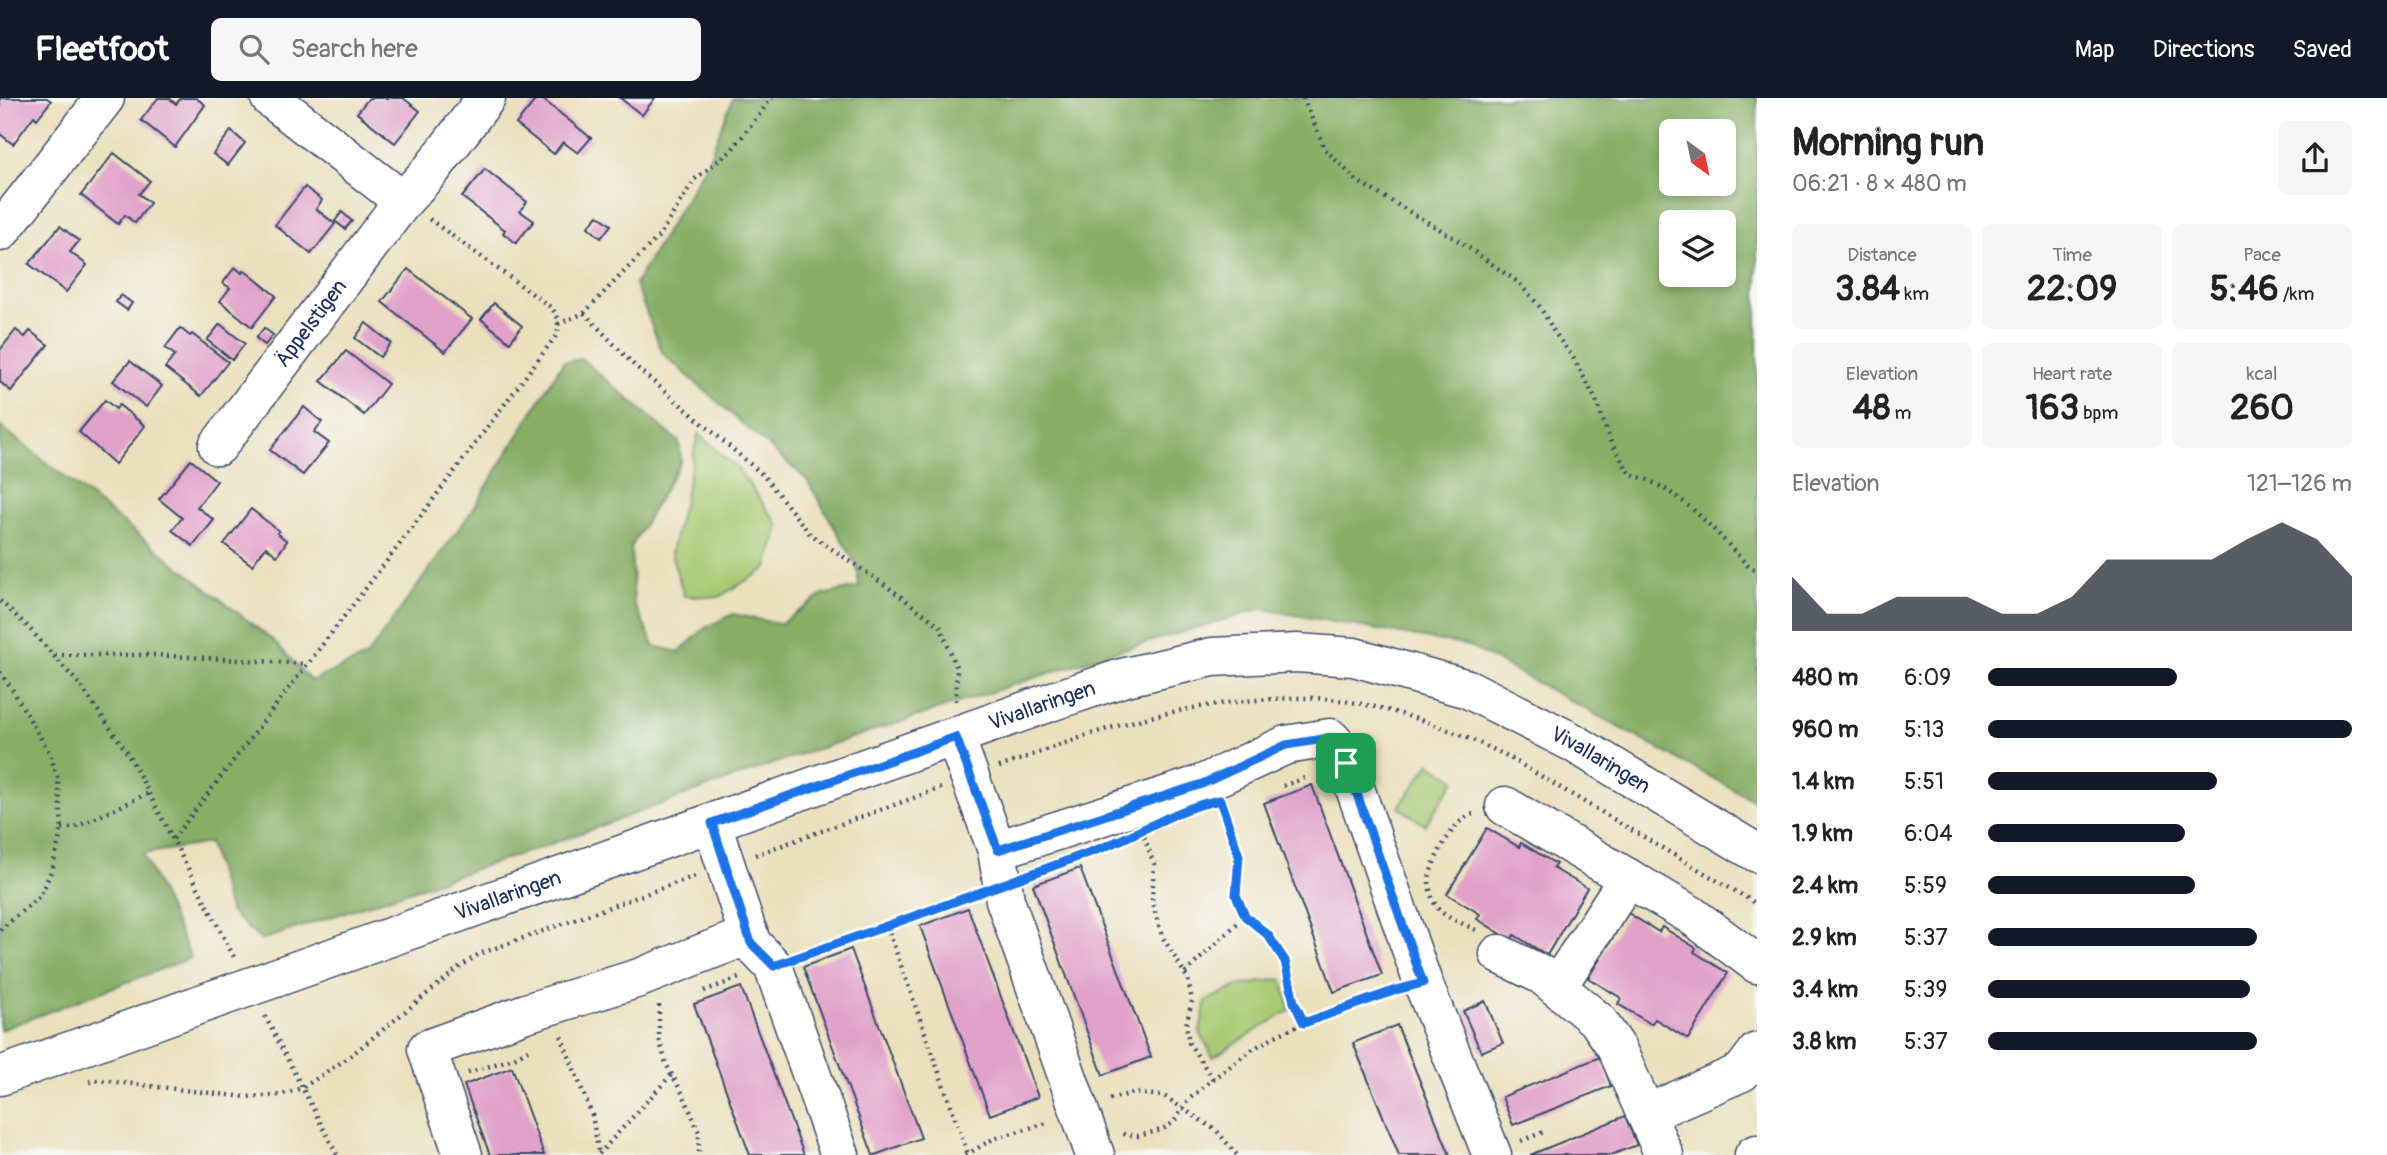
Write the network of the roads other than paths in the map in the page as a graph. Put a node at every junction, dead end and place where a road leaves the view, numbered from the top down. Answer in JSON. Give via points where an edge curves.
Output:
{"nodes":[{"id":1,"x":105,"y":98,"type":"edge"},
{"id":2,"x":270,"y":98,"type":"edge"},
{"id":3,"x":486,"y":98,"type":"edge"},
{"id":4,"x":403,"y":201,"type":"junction"},
{"id":5,"x":0,"y":232,"type":"edge"},
{"id":6,"x":218,"y":446,"type":"dead end"},
{"id":7,"x":956,"y":737,"type":"junction"},
{"id":8,"x":1505,"y":806,"type":"road end"},
{"id":9,"x":712,"y":823,"type":"junction"},
{"id":10,"x":1757,"y":853,"type":"edge"},
{"id":11,"x":1000,"y":868,"type":"junction"},
{"id":12,"x":1628,"y":878,"type":"junction"},
{"id":13,"x":749,"y":935,"type":"junction"},
{"id":14,"x":1499,"y":954,"type":"road end"},
{"id":15,"x":1757,"y":964,"type":"edge"},
{"id":16,"x":1557,"y":988,"type":"junction"},
{"id":17,"x":1757,"y":1052,"type":"edge"},
{"id":18,"x":0,"y":1076,"type":"edge"},
{"id":19,"x":1646,"y":1114,"type":"junction"},
{"id":20,"x":1085,"y":1127,"type":"edge"},
{"id":21,"x":1500,"y":1151,"type":"edge"},
{"id":22,"x":463,"y":1155,"type":"edge"},
{"id":23,"x":840,"y":1155,"type":"edge"},
{"id":24,"x":1664,"y":1155,"type":"edge"}],
"edges":[{"from":1,"to":5,"type":"street"},
{"from":2,"to":4,"type":"street"},
{"from":3,"to":4,"type":"street","name":"Äppelstigen"},
{"from":4,"to":6,"type":"street","name":"Äppelstigen"},
{"from":7,"to":9,"type":"street","name":"Vivallaringen"},
{"from":7,"to":10,"type":"street","name":"Vivallaringen","via":[[1122,678],[1199,660],[1297,653],[1354,657],[1468,690],[1572,742]]},
{"from":7,"to":11,"type":"street"},
{"from":8,"to":12,"type":"street"},
{"from":9,"to":13,"type":"street"},
{"from":9,"to":18,"type":"street","name":"Vivallaringen","bridge":true,"via":[[269,995],[215,999]]},
{"from":11,"to":20,"type":"street","via":[[1005,900]]},
{"from":11,"to":21,"type":"street","via":[[1286,745],[1330,738],[1342,751],[1423,983]]},
{"from":12,"to":15,"type":"street","via":[[1691,915]]},
{"from":12,"to":16,"type":"street"},
{"from":13,"to":22,"type":"street","via":[[639,978],[427,1049]]},
{"from":13,"to":23,"type":"street","via":[[774,966]]},
{"from":14,"to":16,"type":"street","via":[[1542,975]]},
{"from":16,"to":19,"type":"street","via":[[1598,1021],[1616,1047]]},
{"from":17,"to":19,"type":"street","via":[[1742,1072]]},
{"from":19,"to":24,"type":"street"}]}
